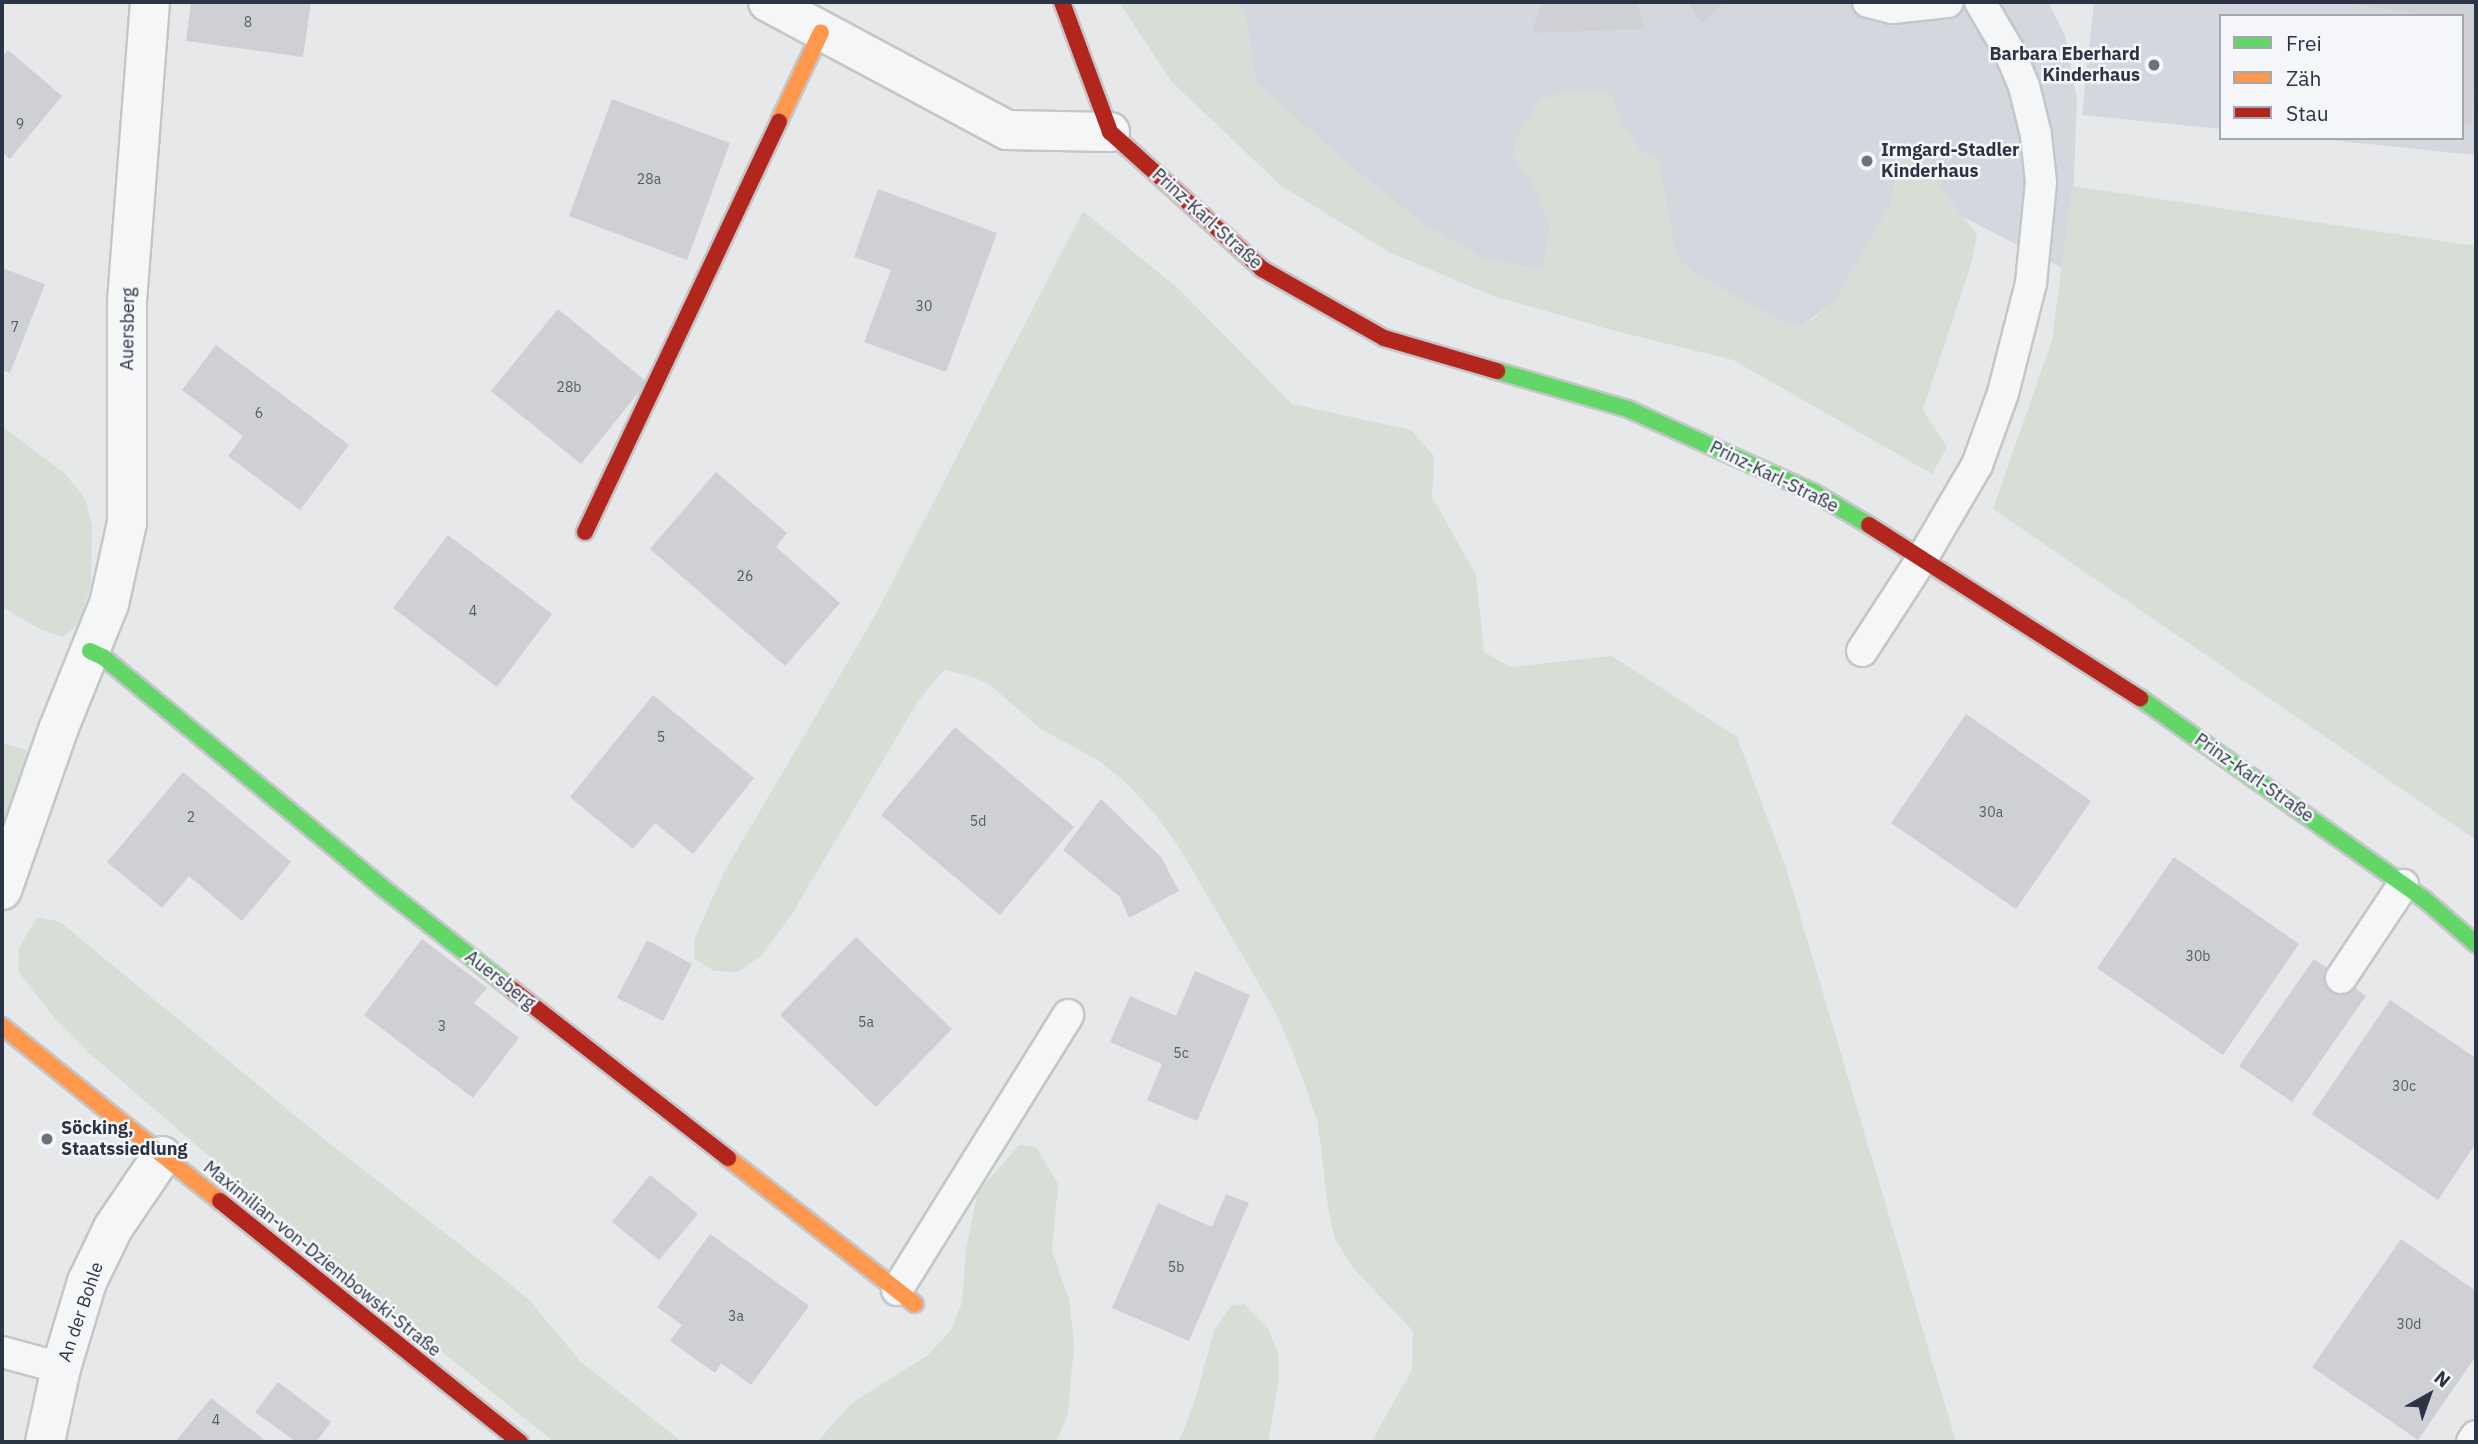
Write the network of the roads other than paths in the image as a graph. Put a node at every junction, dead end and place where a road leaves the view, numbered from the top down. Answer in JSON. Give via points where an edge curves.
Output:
{"nodes":[{"id":1,"x":150,"y":2,"type":"edge"},
{"id":2,"x":768,"y":2,"type":"edge"},
{"id":3,"x":1062,"y":2,"type":"edge"},
{"id":4,"x":1868,"y":2,"type":"edge"},
{"id":5,"x":1948,"y":2,"type":"edge"},
{"id":6,"x":1980,"y":2,"type":"edge"},
{"id":7,"x":821,"y":32,"type":"junction"},
{"id":8,"x":1110,"y":132,"type":"junction"},
{"id":9,"x":585,"y":532,"type":"dead end"},
{"id":10,"x":1923,"y":557,"type":"junction"},
{"id":11,"x":90,"y":651,"type":"junction"},
{"id":12,"x":1862,"y":651,"type":"dead end"},
{"id":13,"x":2403,"y":885,"type":"junction"},
{"id":14,"x":2,"y":890,"type":"edge"},
{"id":15,"x":2476,"y":944,"type":"edge"},
{"id":16,"x":2340,"y":978,"type":"dead end"},
{"id":17,"x":1068,"y":1016,"type":"dead end"},
{"id":18,"x":2,"y":1026,"type":"edge"},
{"id":19,"x":162,"y":1156,"type":"junction"},
{"id":20,"x":906,"y":1297,"type":"joint"},
{"id":21,"x":2,"y":1352,"type":"edge"},
{"id":22,"x":61,"y":1368,"type":"junction"},
{"id":23,"x":2476,"y":1436,"type":"edge"},
{"id":24,"x":45,"y":1442,"type":"edge"},
{"id":25,"x":520,"y":1442,"type":"edge"},
{"id":26,"x":2472,"y":1442,"type":"edge"}],
"edges":[{"from":1,"to":11,"type":"street","name":"Auersberg","via":[[128,301],[127,523],[109,604]]},
{"from":2,"to":7,"type":"street"},
{"from":3,"to":8,"type":"street","name":"Prinz-Karl-Straße"},
{"from":4,"to":5,"type":"lane","via":[[1892,8]]},
{"from":6,"to":10,"type":"lane","via":[[2024,86],[2036,135],[2041,182],[2031,283],[2003,393],[1977,465]]},
{"from":7,"to":8,"type":"street","via":[[1007,130]]},
{"from":7,"to":9,"type":"street"},
{"from":8,"to":10,"type":"street","name":"Prinz-Karl-Straße","via":[[1262,269],[1384,338],[1628,409],[1813,492]]},
{"from":10,"to":12,"type":"lane"},
{"from":10,"to":13,"type":"street","name":"Prinz-Karl-Straße","via":[[2163,713]]},
{"from":11,"to":14,"type":"street","name":"Auersberg"},
{"from":11,"to":20,"type":"street","name":"Auersberg","via":[[103,657],[383,888]]},
{"from":13,"to":15,"type":"street","name":"Prinz-Karl-Straße"},
{"from":13,"to":16,"type":"lane"},
{"from":17,"to":20,"type":"lane"},
{"from":18,"to":19,"type":"street","name":"Maximilian-von-Dziembowski-Straße"},
{"from":19,"to":22,"type":"street","name":"An der Bohle","via":[[113,1228],[92,1271]]},
{"from":19,"to":25,"type":"street","name":"Maximilian-von-Dziembowski-Straße"},
{"from":21,"to":22,"type":"lane"},
{"from":22,"to":24,"type":"street","name":"An der Bohle"},
{"from":23,"to":26,"type":"lane"}]}
